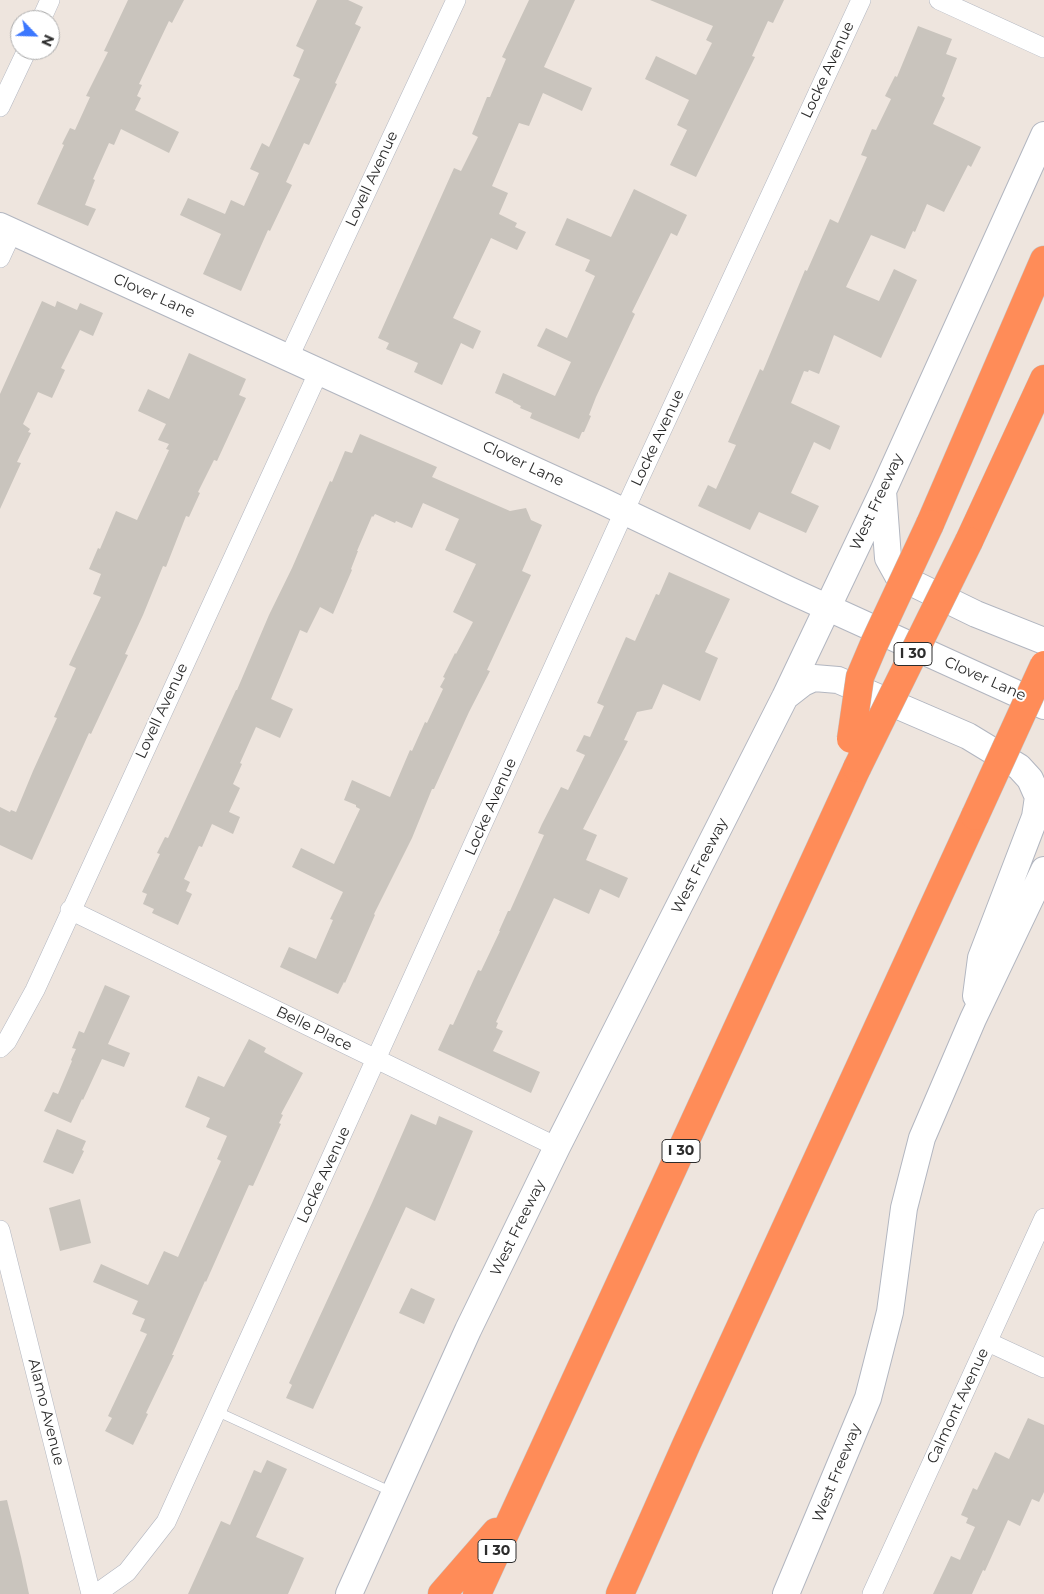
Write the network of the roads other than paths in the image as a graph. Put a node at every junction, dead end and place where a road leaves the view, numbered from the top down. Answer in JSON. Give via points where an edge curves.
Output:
{"nodes":[{"id":1,"x":456,"y":0,"type":"edge"},
{"id":2,"x":860,"y":0,"type":"edge"},
{"id":3,"x":939,"y":0,"type":"edge"},
{"id":4,"x":1044,"y":48,"type":"edge"},
{"id":5,"x":22,"y":60,"type":"edge"},
{"id":6,"x":0,"y":107,"type":"edge"},
{"id":7,"x":1044,"y":135,"type":"edge"},
{"id":8,"x":6,"y":229,"type":"edge"},
{"id":9,"x":0,"y":258,"type":"edge"},
{"id":10,"x":1044,"y":260,"type":"edge"},
{"id":11,"x":289,"y":357,"type":"junction"},
{"id":12,"x":319,"y":372,"type":"junction"},
{"id":13,"x":1044,"y":379,"type":"edge"},
{"id":14,"x":883,"y":491,"type":"junction"},
{"id":15,"x":625,"y":511,"type":"junction"},
{"id":16,"x":828,"y":607,"type":"junction"},
{"id":17,"x":1044,"y":641,"type":"edge"},
{"id":18,"x":1044,"y":665,"type":"edge"},
{"id":19,"x":786,"y":697,"type":"junction"},
{"id":20,"x":1044,"y":706,"type":"edge"},
{"id":21,"x":844,"y":793,"type":"junction"},
{"id":22,"x":1044,"y":870,"type":"edge"},
{"id":23,"x":70,"y":910,"type":"junction"},
{"id":24,"x":973,"y":1020,"type":"junction"},
{"id":25,"x":0,"y":1048,"type":"edge"},
{"id":26,"x":377,"y":1060,"type":"junction"},
{"id":27,"x":557,"y":1147,"type":"junction"},
{"id":28,"x":1044,"y":1218,"type":"edge"},
{"id":29,"x":0,"y":1230,"type":"edge"},
{"id":30,"x":988,"y":1342,"type":"junction"},
{"id":31,"x":1044,"y":1368,"type":"edge"},
{"id":32,"x":216,"y":1411,"type":"junction"},
{"id":33,"x":394,"y":1493,"type":"junction"},
{"id":34,"x":516,"y":1508,"type":"junction"},
{"id":35,"x":91,"y":1594,"type":"edge"},
{"id":36,"x":96,"y":1594,"type":"edge"},
{"id":37,"x":349,"y":1594,"type":"edge"},
{"id":38,"x":442,"y":1594,"type":"edge"},
{"id":39,"x":478,"y":1594,"type":"edge"},
{"id":40,"x":620,"y":1594,"type":"edge"},
{"id":41,"x":786,"y":1594,"type":"edge"},
{"id":42,"x":872,"y":1594,"type":"edge"}],
"edges":[{"from":1,"to":11,"type":"street","name":"Lovell Avenue"},
{"from":2,"to":15,"type":"street","name":"Locke Avenue"},
{"from":3,"to":4,"type":"street"},
{"from":5,"to":6,"type":"street"},
{"from":7,"to":14,"type":"main road","name":"West Freeway"},
{"from":8,"to":9,"type":"street"},
{"from":8,"to":11,"type":"main road","name":"Clover Lane"},
{"from":10,"to":21,"type":"highway","bridge":true,"via":[[860,677]]},
{"from":11,"to":12,"type":"main road","name":"Clover Lane"},
{"from":12,"to":15,"type":"main road","name":"Clover Lane"},
{"from":12,"to":23,"type":"street","name":"Lovell Avenue"},
{"from":13,"to":21,"type":"highway","number":"I 30","bridge":true,"via":[[969,541]]},
{"from":14,"to":16,"type":"main road","name":"West Freeway"},
{"from":14,"to":17,"type":"main road","via":[[888,558],[898,576],[976,614]]},
{"from":15,"to":16,"type":"main road","name":"Clover Lane"},
{"from":15,"to":26,"type":"street","name":"Locke Avenue"},
{"from":16,"to":19,"type":"main road","name":"West Freeway"},
{"from":16,"to":20,"type":"main road","name":"Clover Lane"},
{"from":18,"to":40,"type":"highway","bridge":true},
{"from":19,"to":24,"type":"main road","via":[[814,678],[838,680],[968,736],[1019,767],[1030,779],[1038,797],[1035,817],[981,958]]},
{"from":19,"to":27,"type":"main road","name":"West Freeway"},
{"from":21,"to":34,"type":"highway","number":"I 30"},
{"from":22,"to":24,"type":"main road","name":"West Freeway"},
{"from":23,"to":25,"type":"street","name":"Lovell Avenue","via":[[35,990]]},
{"from":23,"to":26,"type":"street","name":"Belle Place"},
{"from":24,"to":41,"type":"main road","name":"West Freeway","via":[[922,1138],[904,1208],[890,1312],[868,1398]]},
{"from":26,"to":27,"type":"street","name":"Belle Place"},
{"from":26,"to":32,"type":"street","name":"Locke Avenue"},
{"from":27,"to":33,"type":"main road","name":"West Freeway","via":[[468,1330]]},
{"from":28,"to":30,"type":"street","name":"Calmont Avenue"},
{"from":29,"to":35,"type":"street","name":"Alamo Avenue"},
{"from":30,"to":31,"type":"street"},
{"from":30,"to":42,"type":"street","name":"Calmont Avenue"},
{"from":32,"to":33,"type":"lane"},
{"from":32,"to":36,"type":"street","name":"Locke Avenue","via":[[166,1522],[127,1572]]},
{"from":33,"to":37,"type":"main road","name":"West Freeway"},
{"from":34,"to":38,"type":"highway"},
{"from":34,"to":39,"type":"highway","number":"I 30"}]}
